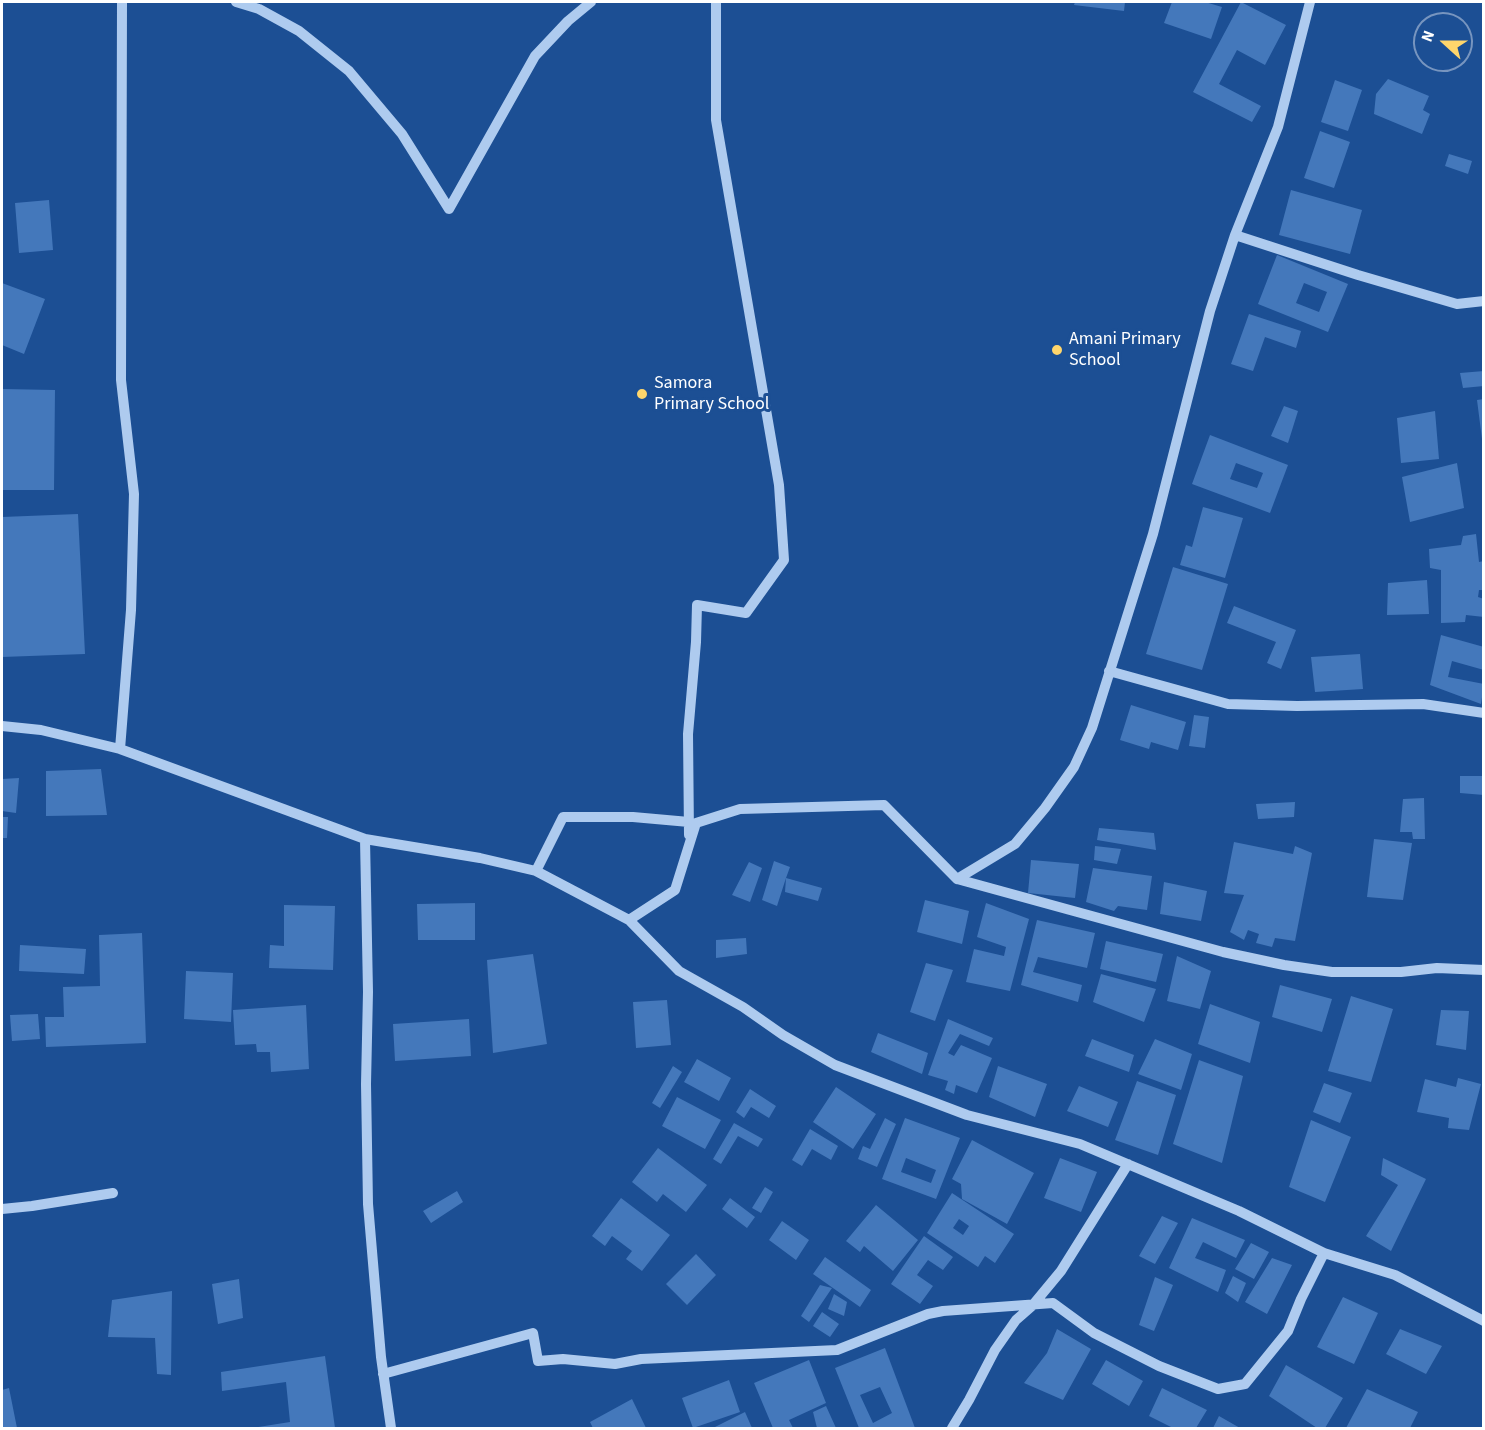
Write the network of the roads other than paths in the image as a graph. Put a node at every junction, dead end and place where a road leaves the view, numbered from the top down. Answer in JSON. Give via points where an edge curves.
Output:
{"nodes":[{"id":1,"x":122,"y":2,"type":"edge"},
{"id":2,"x":236,"y":2,"type":"edge"},
{"id":3,"x":591,"y":2,"type":"edge"},
{"id":4,"x":716,"y":2,"type":"edge"},
{"id":5,"x":1310,"y":2,"type":"edge"},
{"id":6,"x":1235,"y":235,"type":"junction"},
{"id":7,"x":1484,"y":301,"type":"edge"},
{"id":8,"x":1109,"y":671,"type":"junction"},
{"id":9,"x":1484,"y":713,"type":"edge"},
{"id":10,"x":2,"y":726,"type":"edge"},
{"id":11,"x":120,"y":749,"type":"junction"},
{"id":12,"x":689,"y":822,"type":"junction"},
{"id":13,"x":365,"y":839,"type":"junction"},
{"id":14,"x":689,"y":845,"type":"junction"},
{"id":15,"x":536,"y":871,"type":"junction"},
{"id":16,"x":957,"y":879,"type":"junction"},
{"id":17,"x":629,"y":920,"type":"junction"},
{"id":18,"x":1484,"y":970,"type":"edge"},
{"id":19,"x":1128,"y":1164,"type":"junction"},
{"id":20,"x":113,"y":1193,"type":"dead end"},
{"id":21,"x":2,"y":1209,"type":"edge"},
{"id":22,"x":1324,"y":1253,"type":"junction"},
{"id":23,"x":1032,"y":1306,"type":"junction"},
{"id":24,"x":1484,"y":1320,"type":"edge"},
{"id":25,"x":383,"y":1374,"type":"junction"},
{"id":26,"x":391,"y":1428,"type":"edge"},
{"id":27,"x":952,"y":1428,"type":"edge"}],
"edges":[{"from":1,"to":11,"type":"street","via":[[121,380],[134,494],[131,609]]},
{"from":2,"to":3,"type":"street","via":[[259,9],[299,31],[349,71],[402,134],[449,209],[536,56]]},
{"from":4,"to":12,"type":"street","via":[[716,120],[779,486],[784,560],[746,613],[697,605],[688,734]]},
{"from":5,"to":6,"type":"street","via":[[1278,127]]},
{"from":6,"to":7,"type":"street","via":[[1457,304]]},
{"from":6,"to":8,"type":"street","via":[[1210,311],[1153,534]]},
{"from":8,"to":9,"type":"street","via":[[1228,704],[1423,704]]},
{"from":8,"to":16,"type":"street","via":[[1092,728],[1074,767],[1045,808],[1015,844]]},
{"from":10,"to":11,"type":"street","via":[[41,730]]},
{"from":11,"to":13,"type":"street"},
{"from":12,"to":14,"type":"street"},
{"from":12,"to":15,"type":"street","via":[[563,817]]},
{"from":13,"to":15,"type":"street"},
{"from":13,"to":25,"type":"street","via":[[368,1204]]},
{"from":14,"to":16,"type":"street","via":[[696,824],[740,809],[884,805]]},
{"from":14,"to":17,"type":"street","via":[[675,890]]},
{"from":15,"to":17,"type":"street"},
{"from":16,"to":18,"type":"street","via":[[1284,965],[1332,972]]},
{"from":17,"to":19,"type":"street","via":[[679,970],[836,1065],[967,1116],[1080,1144]]},
{"from":19,"to":22,"type":"street","via":[[1239,1211]]},
{"from":19,"to":23,"type":"street","via":[[1061,1271]]},
{"from":20,"to":21,"type":"street"},
{"from":22,"to":23,"type":"street","via":[[1288,1330],[1245,1384],[1218,1389],[1159,1366],[1094,1333],[1053,1303]]},
{"from":22,"to":24,"type":"street","via":[[1395,1275]]},
{"from":23,"to":25,"type":"street","via":[[928,1314],[837,1350],[642,1359],[615,1364],[538,1361],[533,1333]]},
{"from":23,"to":27,"type":"street","via":[[1016,1320],[995,1350]]},
{"from":25,"to":26,"type":"street"}]}
